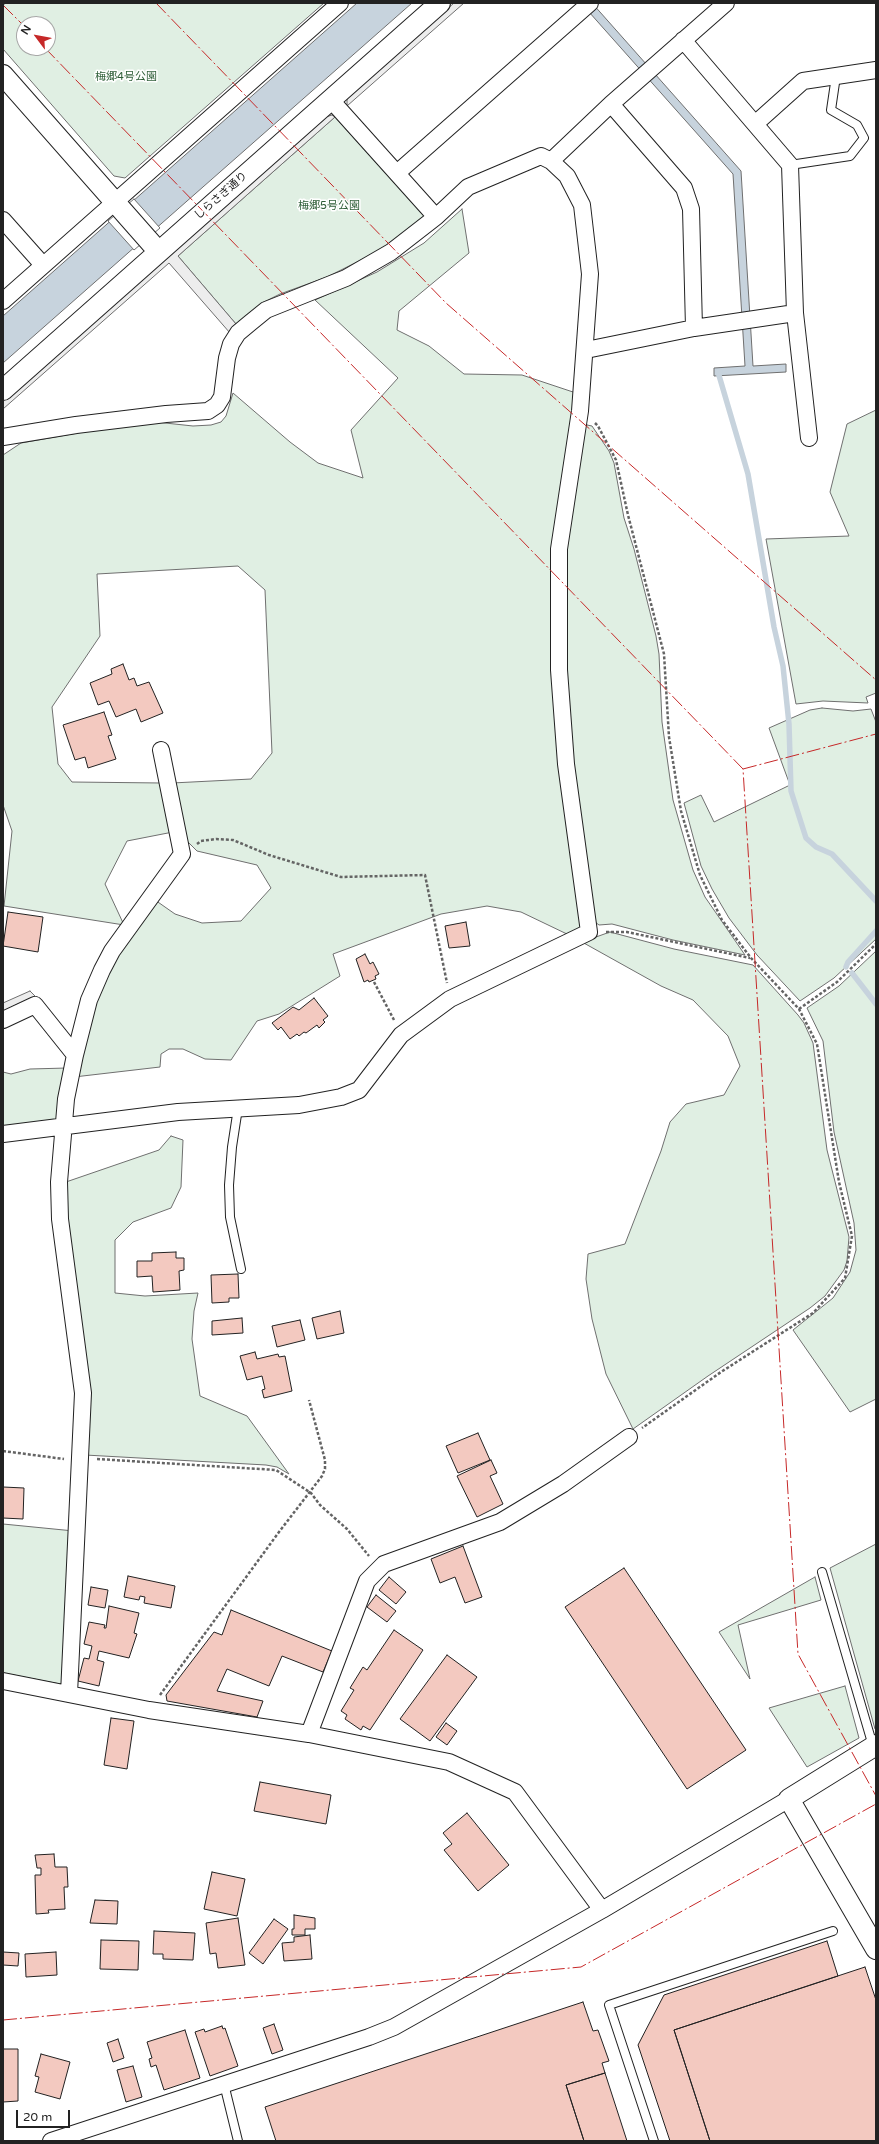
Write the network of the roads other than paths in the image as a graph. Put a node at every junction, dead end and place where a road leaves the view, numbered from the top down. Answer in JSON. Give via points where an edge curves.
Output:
{"nodes":[{"id":1,"x":340,"y":3,"type":"edge"},
{"id":2,"x":440,"y":3,"type":"edge"},
{"id":3,"x":590,"y":3,"type":"edge"},
{"id":4,"x":726,"y":3,"type":"edge"},
{"id":5,"x":683,"y":40,"type":"junction"},
{"id":6,"x":876,"y":70,"type":"edge"},
{"id":7,"x":3,"y":74,"type":"edge"},
{"id":8,"x":836,"y":76,"type":"junction"},
{"id":9,"x":331,"y":100,"type":"junction"},
{"id":10,"x":611,"y":104,"type":"junction"},
{"id":11,"x":755,"y":124,"type":"junction"},
{"id":12,"x":551,"y":161,"type":"junction"},
{"id":13,"x":790,"y":165,"type":"junction"},
{"id":14,"x":397,"y":173,"type":"junction"},
{"id":15,"x":118,"y":206,"type":"junction"},
{"id":16,"x":436,"y":217,"type":"junction"},
{"id":17,"x":3,"y":220,"type":"edge"},
{"id":18,"x":153,"y":245,"type":"junction"},
{"id":19,"x":43,"y":265,"type":"junction"},
{"id":20,"x":3,"y":301,"type":"edge"},
{"id":21,"x":795,"y":313,"type":"junction"},
{"id":22,"x":694,"y":328,"type":"junction"},
{"id":23,"x":586,"y":350,"type":"junction"},
{"id":24,"x":3,"y":390,"type":"edge"},
{"id":25,"x":3,"y":437,"type":"edge"},
{"id":26,"x":808,"y":438,"type":"dead end"},
{"id":27,"x":161,"y":750,"type":"dead end"},
{"id":28,"x":3,"y":1020,"type":"edge"},
{"id":29,"x":74,"y":1055,"type":"junction"},
{"id":30,"x":238,"y":1108,"type":"junction"},
{"id":31,"x":64,"y":1127,"type":"junction"},
{"id":32,"x":3,"y":1134,"type":"edge"},
{"id":33,"x":241,"y":1269,"type":"dead end"},
{"id":34,"x":629,"y":1437,"type":"road end"},
{"id":35,"x":822,"y":1572,"type":"dead end"},
{"id":36,"x":3,"y":1681,"type":"edge"},
{"id":37,"x":69,"y":1694,"type":"junction"},
{"id":38,"x":309,"y":1734,"type":"junction"},
{"id":39,"x":874,"y":1746,"type":"edge"},
{"id":40,"x":789,"y":1799,"type":"junction"},
{"id":41,"x":602,"y":1910,"type":"junction"},
{"id":42,"x":833,"y":1931,"type":"dead end"},
{"id":43,"x":876,"y":1949,"type":"edge"},
{"id":44,"x":224,"y":2084,"type":"junction"},
{"id":45,"x":51,"y":2141,"type":"edge"},
{"id":46,"x":238,"y":2141,"type":"edge"},
{"id":47,"x":654,"y":2141,"type":"edge"}],
"edges":[{"from":1,"to":15,"type":"street"},
{"from":2,"to":9,"type":"street","name":"しらさぎ通り"},
{"from":3,"to":14,"type":"street"},
{"from":4,"to":5,"type":"street"},
{"from":5,"to":10,"type":"street"},
{"from":5,"to":11,"type":"street"},
{"from":6,"to":8,"type":"street"},
{"from":7,"to":15,"type":"street"},
{"from":8,"to":11,"type":"street","via":[[803,81]]},
{"from":8,"to":13,"type":"lane","via":[[831,110],[857,125],[864,138],[850,156]]},
{"from":9,"to":14,"type":"street"},
{"from":9,"to":18,"type":"street","name":"しらさぎ通り"},
{"from":10,"to":12,"type":"street"},
{"from":10,"to":22,"type":"street","via":[[684,188],[691,208]]},
{"from":11,"to":13,"type":"street"},
{"from":12,"to":16,"type":"street","via":[[541,156],[468,188]]},
{"from":12,"to":23,"type":"street","via":[[567,176],[582,205],[590,274]]},
{"from":13,"to":21,"type":"street"},
{"from":14,"to":16,"type":"street"},
{"from":15,"to":18,"type":"street"},
{"from":15,"to":19,"type":"street"},
{"from":16,"to":25,"type":"street","via":[[391,252],[346,278],[266,310],[238,332],[227,358],[222,397],[217,405],[208,411],[83,424]]},
{"from":17,"to":19,"type":"street"},
{"from":18,"to":24,"type":"street","name":"しらさぎ通り"},
{"from":19,"to":20,"type":"street"},
{"from":21,"to":22,"type":"street"},
{"from":21,"to":26,"type":"street"},
{"from":22,"to":23,"type":"street"},
{"from":23,"to":30,"type":"street","via":[[560,548],[559,670],[566,764],[589,932],[450,999],[401,1035],[359,1090],[341,1097],[299,1105]]},
{"from":27,"to":29,"type":"street","via":[[182,854],[112,951],[90,1000]]},
{"from":28,"to":29,"type":"street","via":[[35,1005]]},
{"from":29,"to":31,"type":"street"},
{"from":30,"to":31,"type":"street","via":[[178,1112]]},
{"from":30,"to":33,"type":"lane","via":[[229,1185],[230,1216]]},
{"from":31,"to":32,"type":"street"},
{"from":31,"to":37,"type":"street","via":[[59,1182],[60,1219],[83,1393]]},
{"from":34,"to":38,"type":"street","via":[[563,1484],[500,1522],[384,1564],[367,1581]]},
{"from":35,"to":39,"type":"lane"},
{"from":36,"to":37,"type":"street"},
{"from":37,"to":38,"type":"street","via":[[149,1710]]},
{"from":38,"to":41,"type":"street","via":[[450,1762],[515,1792]]},
{"from":39,"to":40,"type":"street"},
{"from":40,"to":41,"type":"street"},
{"from":40,"to":43,"type":"street"},
{"from":41,"to":44,"type":"street","via":[[394,2027]]},
{"from":42,"to":47,"type":"lane","via":[[609,2005]]},
{"from":44,"to":45,"type":"street"},
{"from":44,"to":46,"type":"lane"}]}
